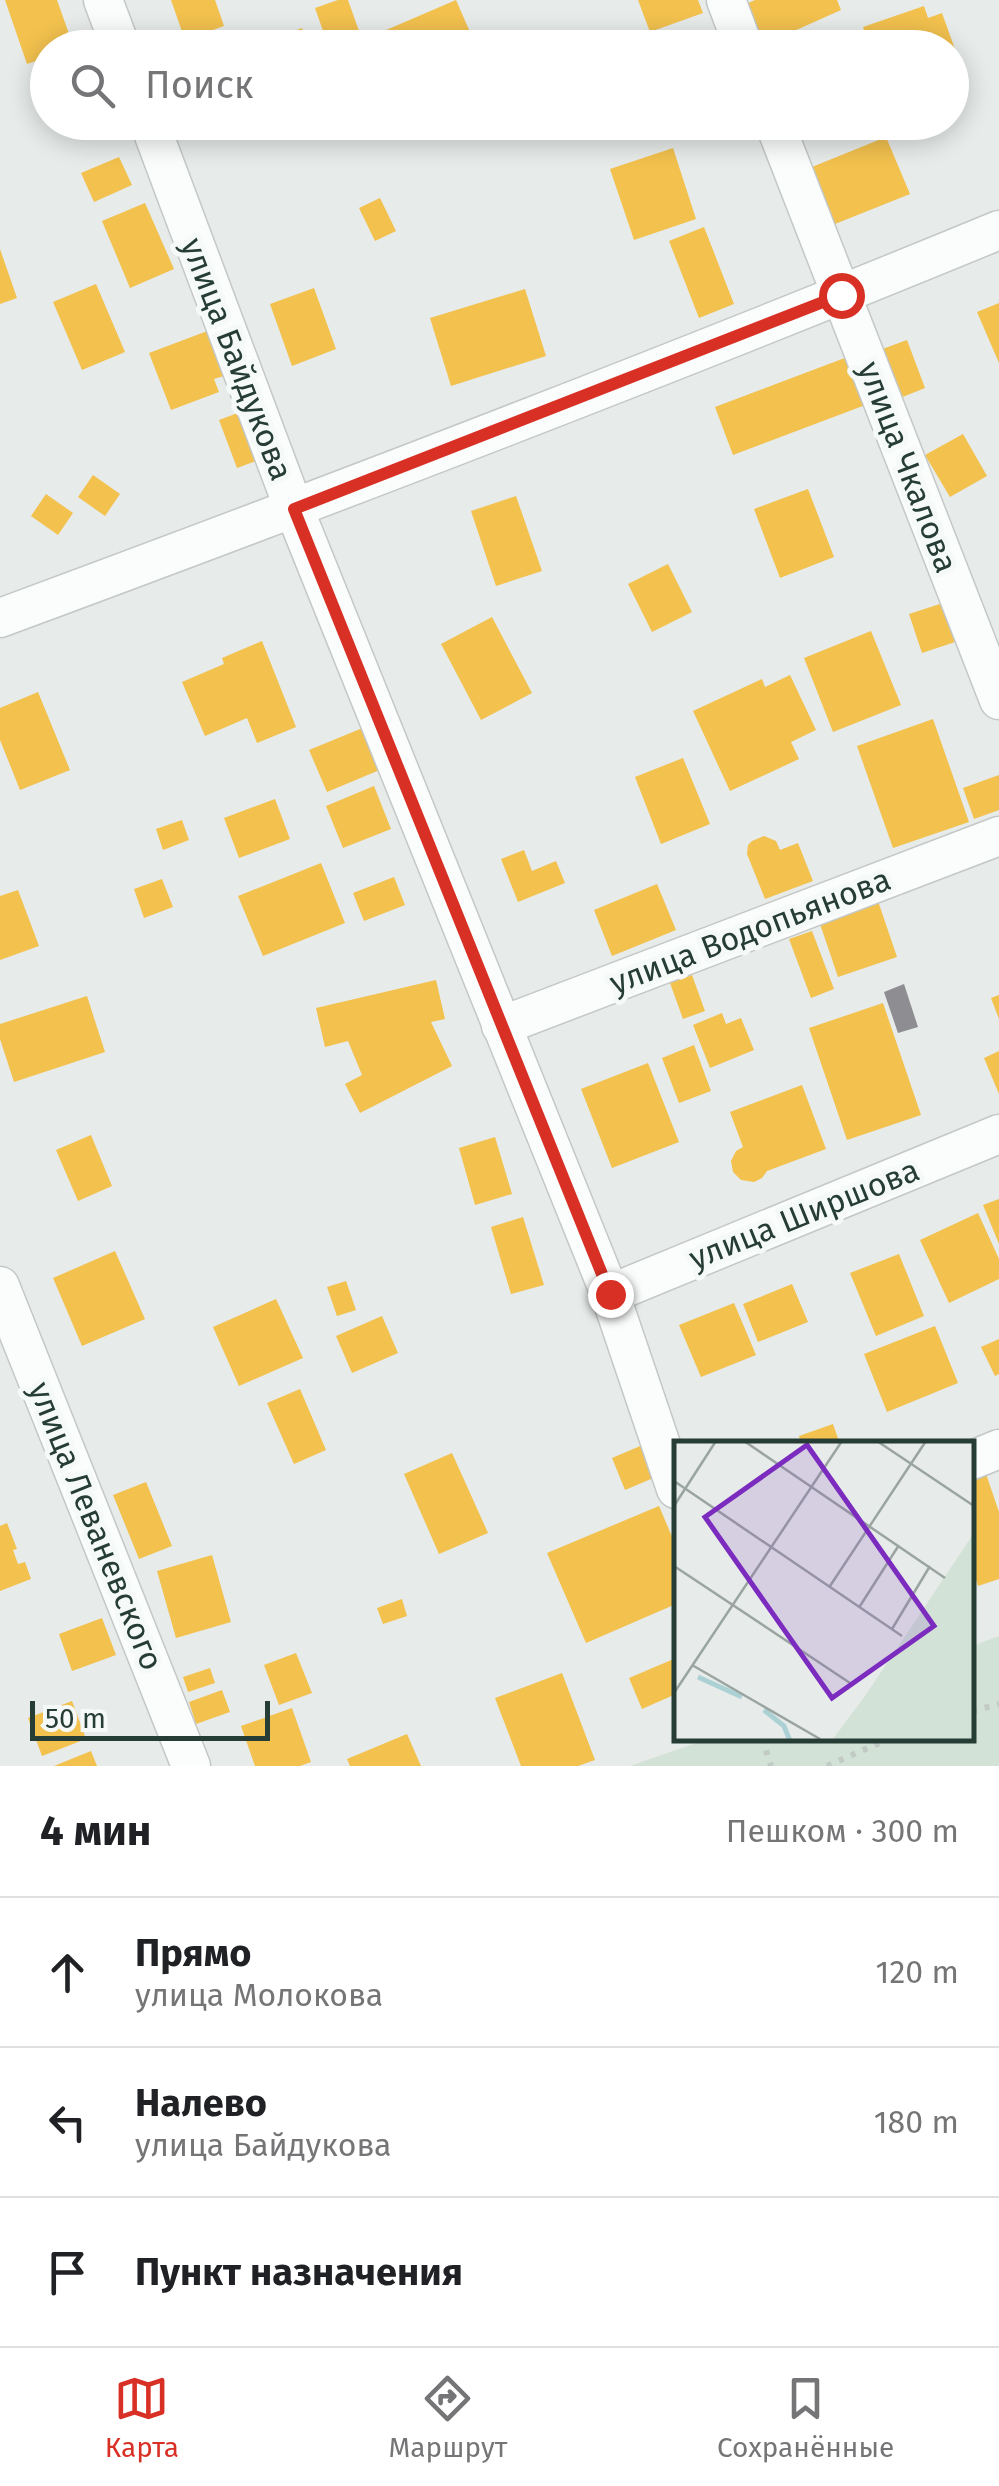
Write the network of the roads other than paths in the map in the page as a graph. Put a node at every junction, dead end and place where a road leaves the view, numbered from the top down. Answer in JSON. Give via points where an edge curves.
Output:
{"nodes":[{"id":1,"x":103,"y":0,"type":"edge"},
{"id":2,"x":726,"y":0,"type":"edge"},
{"id":3,"x":114,"y":30,"type":"edge"},
{"id":4,"x":737,"y":30,"type":"edge"},
{"id":5,"x":156,"y":140,"type":"edge"},
{"id":6,"x":781,"y":140,"type":"edge"},
{"id":7,"x":999,"y":230,"type":"edge"},
{"id":8,"x":841,"y":295,"type":"junction"},
{"id":9,"x":294,"y":509,"type":"junction"},
{"id":10,"x":0,"y":618,"type":"edge"},
{"id":11,"x":999,"y":700,"type":"edge"},
{"id":12,"x":999,"y":836,"type":"edge"},
{"id":13,"x":501,"y":1026,"type":"junction"},
{"id":14,"x":999,"y":1134,"type":"edge"},
{"id":15,"x":0,"y":1286,"type":"edge"},
{"id":16,"x":610,"y":1294,"type":"junction"},
{"id":17,"x":999,"y":1449,"type":"edge"},
{"id":18,"x":974,"y":1459,"type":"edge"},
{"id":19,"x":674,"y":1483,"type":"edge"},
{"id":20,"x":191,"y":1766,"type":"edge"}],
"edges":[{"from":1,"to":3,"type":"street"},
{"from":2,"to":4,"type":"street"},
{"from":5,"to":9,"type":"street","name":"улица Байдукова"},
{"from":6,"to":8,"type":"street","name":"улица Чкалова"},
{"from":7,"to":8,"type":"street"},
{"from":8,"to":9,"type":"street"},
{"from":8,"to":11,"type":"street","name":"улица Чкалова"},
{"from":9,"to":10,"type":"street"},
{"from":9,"to":13,"type":"street","name":"улица Байдукова"},
{"from":12,"to":13,"type":"street","name":"улица Водопьянова"},
{"from":13,"to":16,"type":"street","name":"улица Байдукова"},
{"from":14,"to":16,"type":"street","name":"улица Ширшова"},
{"from":15,"to":20,"type":"street","name":"улица Леваневского"},
{"from":16,"to":19,"type":"street","name":"улица Байдукова"},
{"from":17,"to":18,"type":"street"}]}
